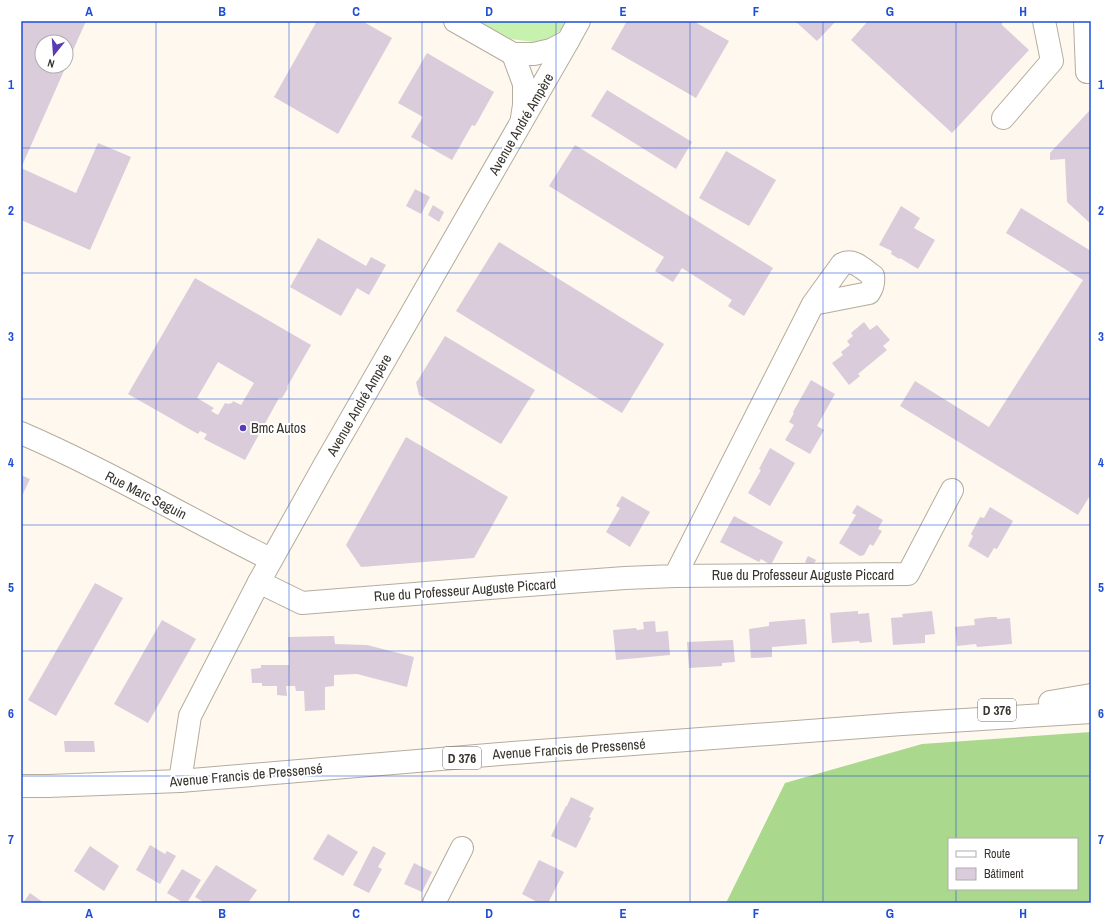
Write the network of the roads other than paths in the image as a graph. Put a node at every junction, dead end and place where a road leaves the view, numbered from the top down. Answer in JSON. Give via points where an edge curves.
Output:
{"nodes":[{"id":1,"x":455,"y":21,"type":"edge"},
{"id":2,"x":579,"y":21,"type":"edge"},
{"id":3,"x":1044,"y":21,"type":"edge"},
{"id":4,"x":1085,"y":21,"type":"edge"},
{"id":5,"x":568,"y":41,"type":"junction"},
{"id":6,"x":513,"y":54,"type":"junction"},
{"id":7,"x":1091,"y":72,"type":"edge"},
{"id":8,"x":1003,"y":118,"type":"dead end"},
{"id":9,"x":521,"y":125,"type":"junction"},
{"id":10,"x":813,"y":304,"type":"dead end"},
{"id":11,"x":21,"y":433,"type":"edge"},
{"id":12,"x":952,"y":490,"type":"dead end"},
{"id":13,"x":270,"y":560,"type":"junction"},
{"id":14,"x":675,"y":576,"type":"junction"},
{"id":15,"x":259,"y":582,"type":"junction"},
{"id":16,"x":1091,"y":696,"type":"edge"},
{"id":17,"x":1091,"y":712,"type":"edge"},
{"id":18,"x":902,"y":724,"type":"junction"},
{"id":19,"x":180,"y":781,"type":"junction"},
{"id":20,"x":21,"y":786,"type":"edge"},
{"id":21,"x":462,"y":848,"type":"dead end"},
{"id":22,"x":434,"y":903,"type":"edge"}],
"edges":[{"from":1,"to":6,"type":"street"},
{"from":2,"to":5,"type":"street","name":"Avenue André Ampère"},
{"from":3,"to":8,"type":"street","via":[[1052,61]]},
{"from":4,"to":7,"type":"street","via":[[1087,72]]},
{"from":5,"to":6,"type":"street","via":[[551,50],[534,54]]},
{"from":5,"to":9,"type":"street","name":"Avenue André Ampère"},
{"from":6,"to":9,"type":"street","via":[[524,84]]},
{"from":9,"to":13,"type":"street","name":"Avenue André Ampère"},
{"from":10,"to":14,"type":"street"},
{"from":11,"to":13,"type":"street","name":"Rue Marc Seguin","via":[[108,475]]},
{"from":12,"to":14,"type":"street","name":"Rue du Professeur Auguste Piccard","via":[[908,574]]},
{"from":13,"to":15,"type":"street","name":"Avenue André Ampère"},
{"from":14,"to":15,"type":"street","name":"Rue du Professeur Auguste Piccard","via":[[302,603]]},
{"from":15,"to":19,"type":"street","name":"Avenue André Ampère","via":[[190,716]]},
{"from":16,"to":18,"type":"street","name":"Avenue Francis de Pressensé","number":"D 376"},
{"from":17,"to":18,"type":"street","name":"Avenue Francis de Pressensé","number":"D 376"},
{"from":18,"to":19,"type":"street","name":"Avenue Francis de Pressensé","number":"D 376"},
{"from":19,"to":20,"type":"street","name":"Avenue Francis de Pressensé","number":"D 376"},
{"from":21,"to":22,"type":"street"}]}
